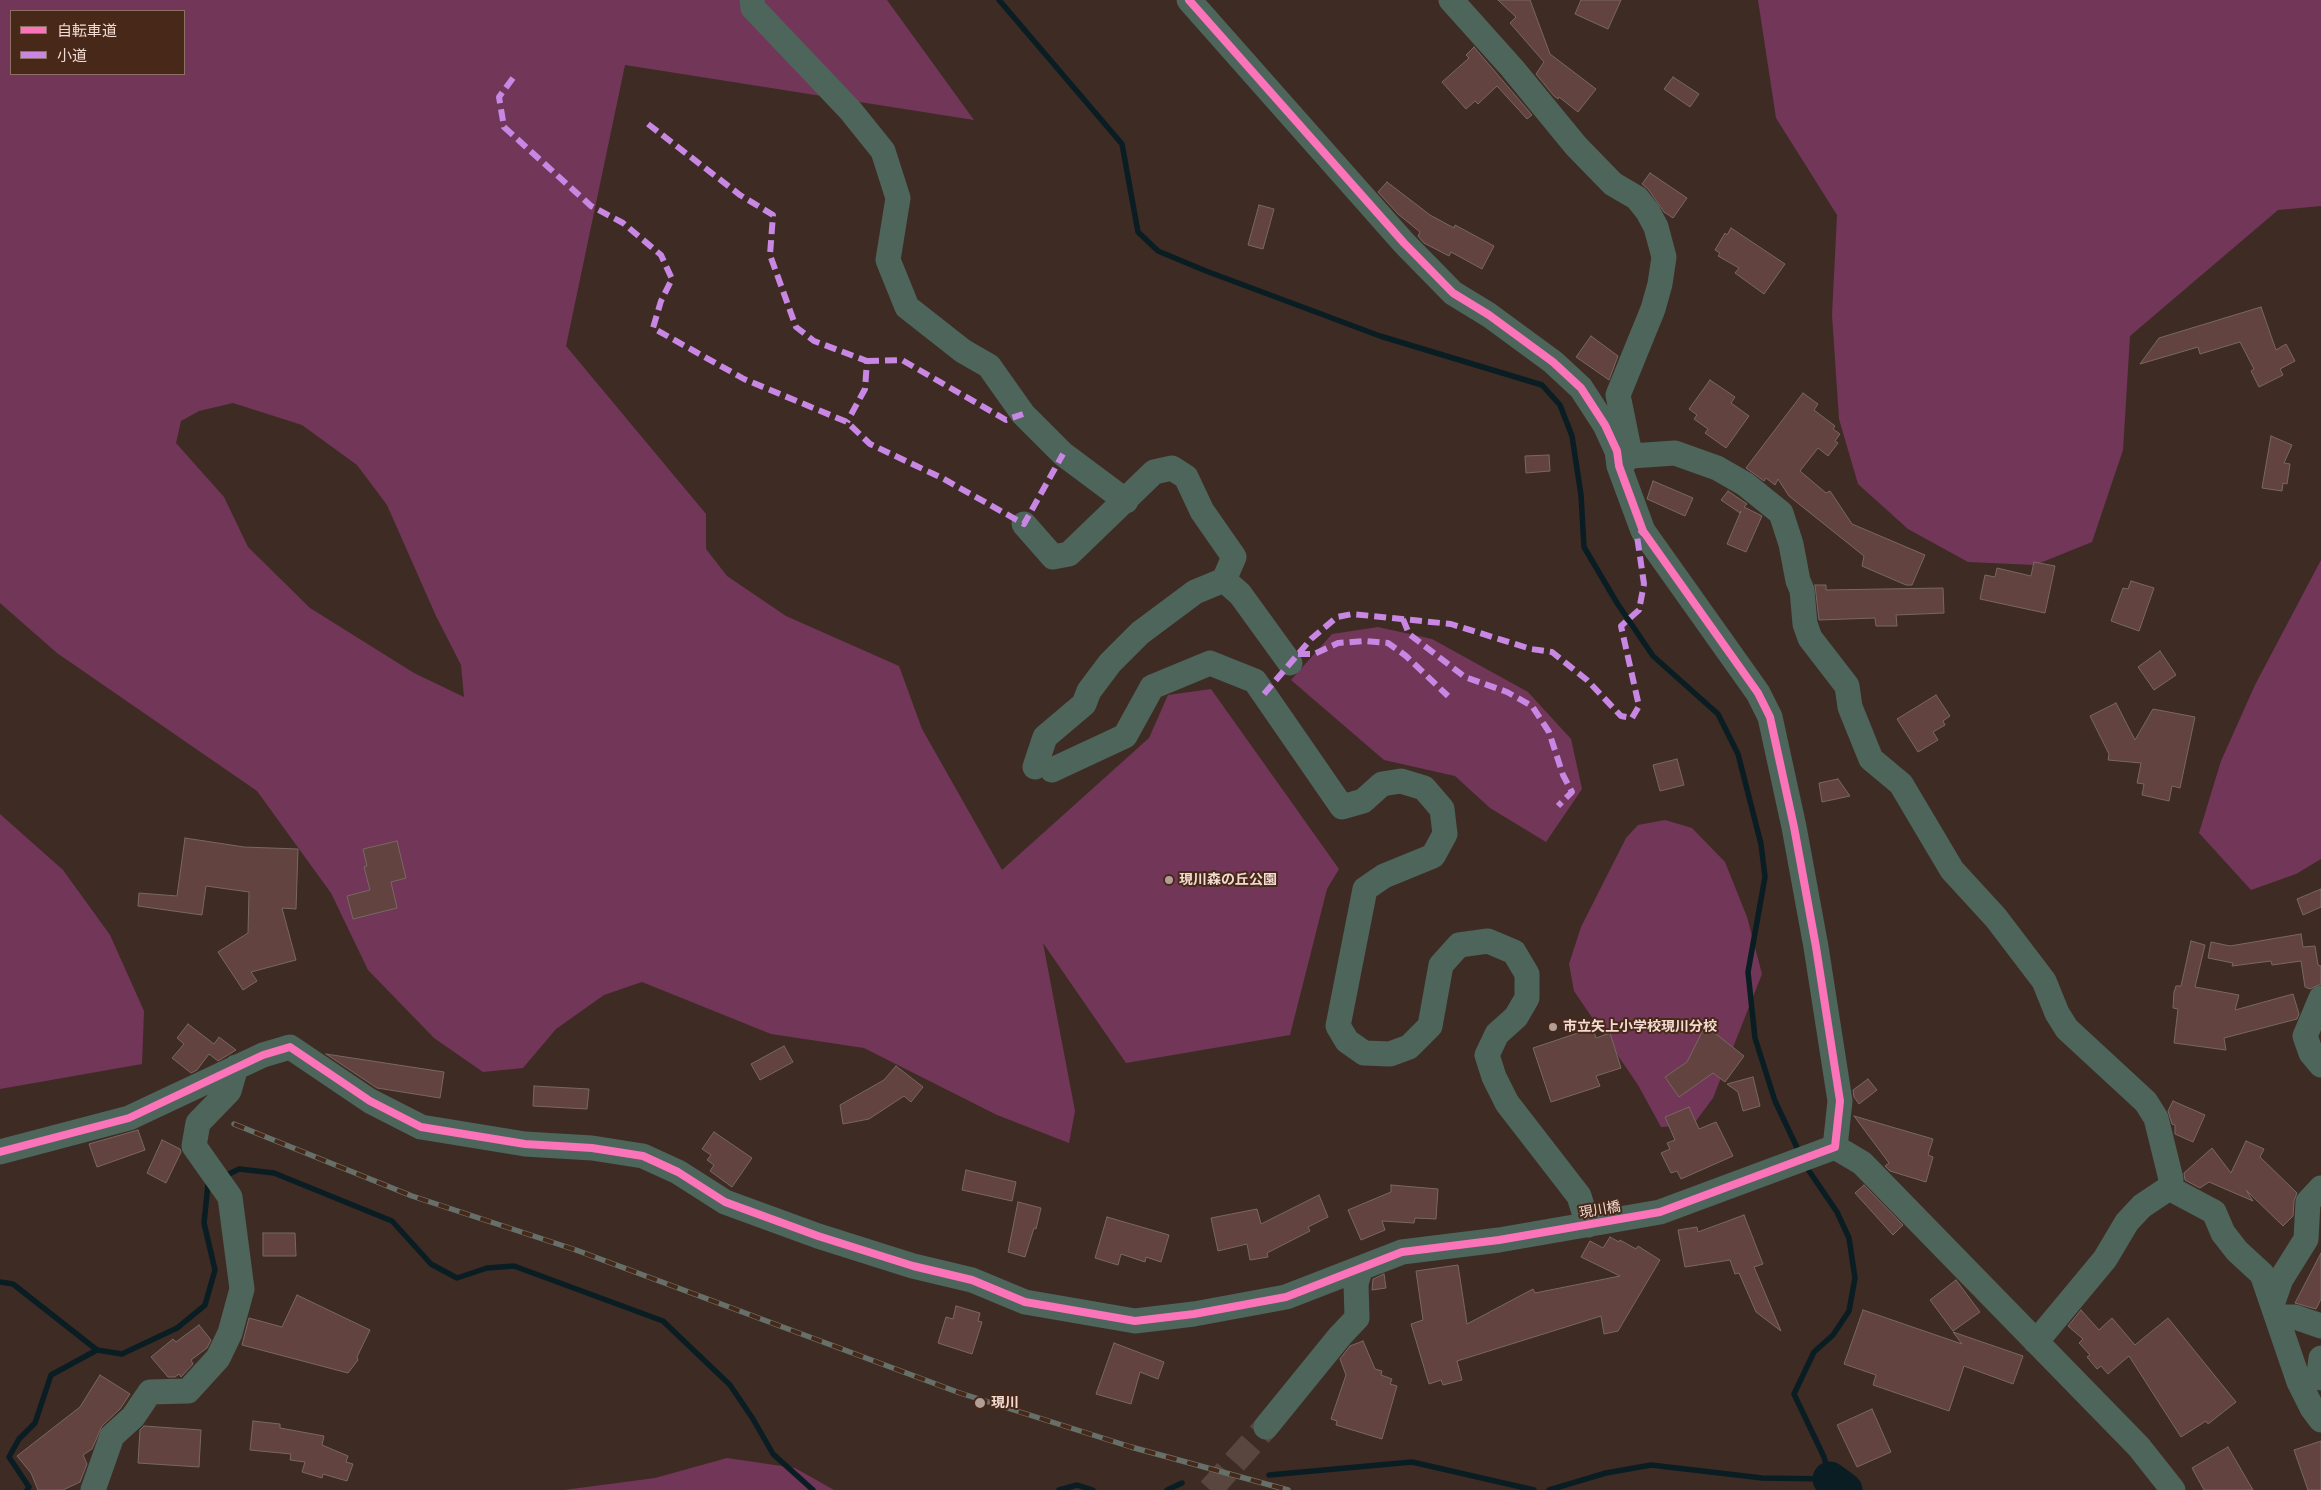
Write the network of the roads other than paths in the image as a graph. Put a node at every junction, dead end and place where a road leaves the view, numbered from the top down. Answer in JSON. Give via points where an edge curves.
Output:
{"nodes":[{"id":1,"x":752,"y":0,"type":"edge"},
{"id":2,"x":1189,"y":0,"type":"edge"},
{"id":3,"x":1451,"y":0,"type":"edge"},
{"id":4,"x":1618,"y":458,"type":"junction"},
{"id":5,"x":1126,"y":501,"type":"junction"},
{"id":6,"x":1024,"y":524,"type":"dead end"},
{"id":7,"x":1224,"y":580,"type":"junction"},
{"id":8,"x":1290,"y":663,"type":"dead end"},
{"id":9,"x":2321,"y":998,"type":"edge"},
{"id":10,"x":2321,"y":1065,"type":"edge"},
{"id":11,"x":236,"y":1067,"type":"junction"},
{"id":12,"x":1826,"y":1150,"type":"junction"},
{"id":13,"x":0,"y":1152,"type":"edge"},
{"id":14,"x":2169,"y":1188,"type":"junction"},
{"id":15,"x":2321,"y":1188,"type":"edge"},
{"id":16,"x":1588,"y":1225,"type":"junction"},
{"id":17,"x":1361,"y":1268,"type":"junction"},
{"id":18,"x":2275,"y":1310,"type":"junction"},
{"id":19,"x":2321,"y":1326,"type":"edge"},
{"id":20,"x":2036,"y":1342,"type":"junction"},
{"id":21,"x":2321,"y":1358,"type":"edge"},
{"id":22,"x":2321,"y":1378,"type":"edge"},
{"id":23,"x":2321,"y":1420,"type":"edge"},
{"id":24,"x":1266,"y":1427,"type":"tunnel mouth"},
{"id":25,"x":93,"y":1490,"type":"edge"},
{"id":26,"x":2173,"y":1490,"type":"edge"}],
"edges":[{"from":1,"to":5,"type":"street","via":[[753,8],[850,110],[884,151],[898,198],[888,260],[907,307],[963,351],[989,366],[1024,414],[1063,454]]},
{"from":2,"to":4,"type":"street","via":[[1452,293],[1489,315],[1553,362],[1581,388],[1605,425]]},
{"from":3,"to":4,"type":"street","via":[[1576,146],[1613,184],[1637,198],[1656,227],[1664,258],[1660,284],[1618,395],[1630,449]]},
{"from":4,"to":12,"type":"street","via":[[1643,531],[1758,694],[1770,717],[1794,827],[1840,1101]]},
{"from":4,"to":14,"type":"street","via":[[1675,453],[1717,468],[1745,484],[1781,513],[1802,590],[1804,624],[1810,638],[1847,686],[1850,707],[1871,759],[1901,784],[1952,870],[1996,918],[2044,981],[2067,1029],[2146,1102],[2156,1118],[2171,1179]]},
{"from":5,"to":6,"type":"street","via":[[1069,554],[1053,557]]},
{"from":5,"to":7,"type":"street","via":[[1154,472],[1172,468],[1186,477],[1202,511],[1234,557]]},
{"from":7,"to":8,"type":"street","via":[[1240,594]]},
{"from":7,"to":16,"type":"street","via":[[1195,592],[1140,633],[1110,663],[1088,691],[1084,704],[1045,737],[1044,768],[1125,736],[1152,687],[1210,663],[1255,681],[1342,807],[1363,802],[1382,784],[1401,781],[1424,788],[1442,809],[1445,834],[1433,856],[1384,876],[1365,889],[1338,1026],[1347,1042],[1364,1053],[1390,1054],[1409,1047],[1430,1026],[1442,964],[1459,945],[1488,941],[1514,952],[1527,974],[1527,998],[1516,1017],[1497,1034],[1487,1055],[1507,1104],[1579,1196]]},
{"from":9,"to":10,"type":"street","via":[[2306,1036]]},
{"from":11,"to":13,"type":"street","via":[[129,1118]]},
{"from":11,"to":17,"type":"street","name":"現川橋","via":[[290,1047],[370,1101],[421,1127],[525,1144],[592,1148],[643,1156],[678,1172],[725,1202],[794,1227],[913,1266],[972,1280],[1024,1302],[1085,1314],[1135,1321],[1194,1314],[1286,1298]]},
{"from":11,"to":25,"type":"street","via":[[229,1091],[198,1123],[194,1146],[230,1197],[242,1289],[230,1333],[218,1358],[188,1391],[150,1392],[133,1416],[112,1436]]},
{"from":12,"to":16,"type":"street","name":"現川橋","via":[[1660,1212]]},
{"from":12,"to":20,"type":"street","via":[[1862,1163]]},
{"from":14,"to":18,"type":"street","via":[[2214,1212],[2233,1245],[2262,1274]]},
{"from":14,"to":20,"type":"street","via":[[2142,1206],[2127,1222],[2105,1259]]},
{"from":15,"to":18,"type":"street","via":[[2308,1202],[2306,1239],[2281,1279]]},
{"from":16,"to":17,"type":"street","name":"現川橋","via":[[1402,1252]]},
{"from":17,"to":24,"type":"street","via":[[1356,1283],[1357,1318]]},
{"from":18,"to":19,"type":"street"},
{"from":18,"to":23,"type":"street","via":[[2299,1382]]},
{"from":20,"to":26,"type":"street","via":[[2139,1447]]},
{"from":21,"to":22,"type":"street"}]}
